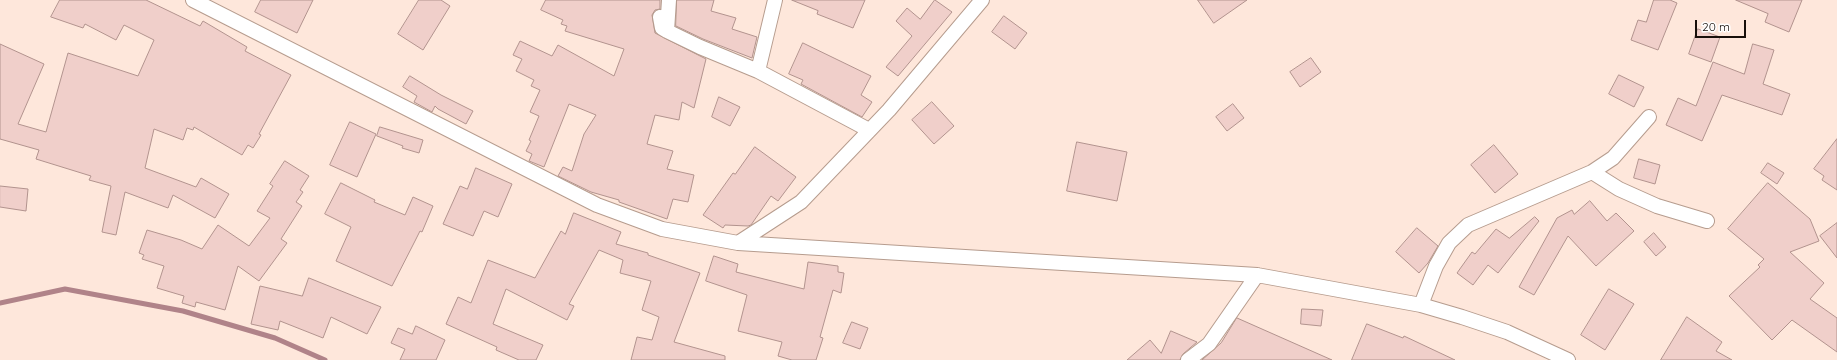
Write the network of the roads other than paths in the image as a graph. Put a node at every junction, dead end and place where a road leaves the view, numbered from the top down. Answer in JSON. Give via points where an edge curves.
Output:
{"nodes":[{"id":1,"x":193,"y":0,"type":"edge"},
{"id":2,"x":669,"y":0,"type":"edge"},
{"id":3,"x":775,"y":0,"type":"edge"},
{"id":4,"x":982,"y":0,"type":"edge"},
{"id":5,"x":660,"y":17,"type":"dead end"},
{"id":6,"x":667,"y":31,"type":"junction"},
{"id":7,"x":758,"y":71,"type":"junction"},
{"id":8,"x":1649,"y":117,"type":"dead end"},
{"id":9,"x":869,"y":130,"type":"junction"},
{"id":10,"x":1592,"y":172,"type":"junction"},
{"id":11,"x":1707,"y":221,"type":"dead end"},
{"id":12,"x":738,"y":243,"type":"junction"},
{"id":13,"x":1256,"y":275,"type":"junction"},
{"id":14,"x":1421,"y":305,"type":"junction"},
{"id":15,"x":1188,"y":360,"type":"edge"},
{"id":16,"x":1568,"y":360,"type":"edge"}],
"edges":[{"from":1,"to":12,"type":"street","via":[[597,205],[662,230]]},
{"from":2,"to":6,"type":"street"},
{"from":3,"to":7,"type":"street"},
{"from":4,"to":9,"type":"street"},
{"from":5,"to":6,"type":"street","via":[[662,28]]},
{"from":6,"to":7,"type":"street"},
{"from":7,"to":9,"type":"street"},
{"from":8,"to":10,"type":"street","via":[[1613,158]]},
{"from":9,"to":12,"type":"street","via":[[801,202]]},
{"from":10,"to":11,"type":"street","via":[[1619,190],[1657,206]]},
{"from":10,"to":14,"type":"street","via":[[1468,226],[1449,243],[1436,266]]},
{"from":12,"to":13,"type":"street"},
{"from":13,"to":14,"type":"street"},
{"from":13,"to":15,"type":"street","via":[[1209,344]]},
{"from":14,"to":16,"type":"street","via":[[1507,332]]}]}
